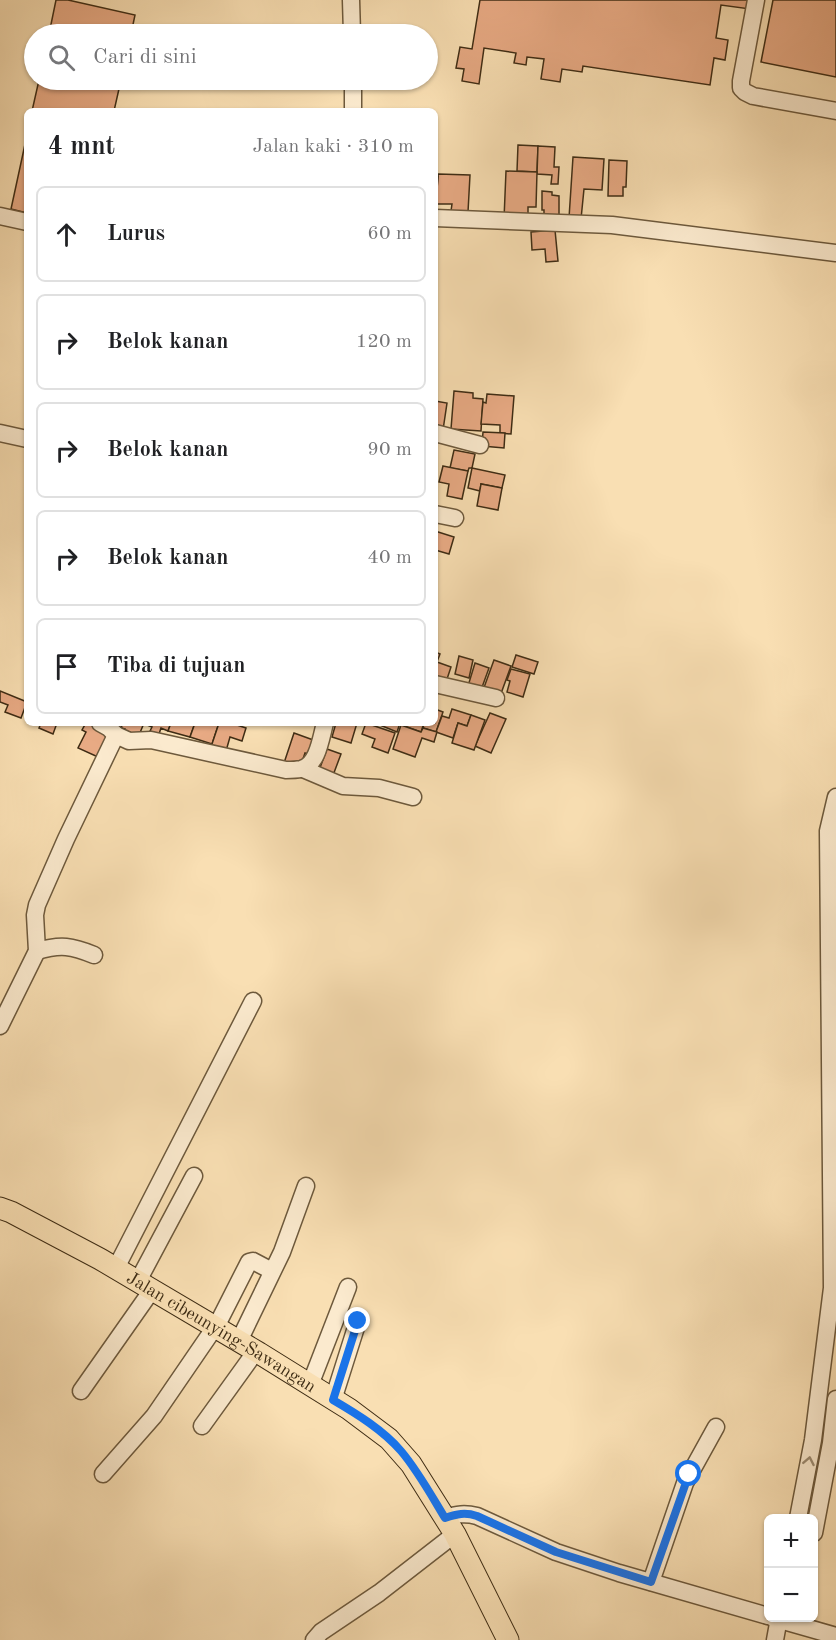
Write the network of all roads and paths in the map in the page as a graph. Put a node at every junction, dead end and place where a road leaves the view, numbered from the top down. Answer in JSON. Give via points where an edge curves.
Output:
{"nodes":[{"id":1,"x":351,"y":0,"type":"edge"},
{"id":2,"x":756,"y":0,"type":"edge"},
{"id":3,"x":352,"y":24,"type":"edge"},
{"id":4,"x":352,"y":90,"type":"edge"},
{"id":5,"x":353,"y":108,"type":"edge"},
{"id":6,"x":836,"y":111,"type":"edge"},
{"id":7,"x":0,"y":216,"type":"edge"},
{"id":8,"x":438,"y":218,"type":"edge"},
{"id":9,"x":24,"y":221,"type":"edge"},
{"id":10,"x":836,"y":254,"type":"edge"},
{"id":11,"x":0,"y":433,"type":"edge"},
{"id":12,"x":438,"y":435,"type":"edge"},
{"id":13,"x":24,"y":438,"type":"edge"},
{"id":14,"x":480,"y":446,"type":"dead end"},
{"id":15,"x":438,"y":515,"type":"edge"},
{"id":16,"x":455,"y":518,"type":"dead end"},
{"id":17,"x":438,"y":685,"type":"edge"},
{"id":18,"x":496,"y":699,"type":"dead end"},
{"id":19,"x":105,"y":726,"type":"edge"},
{"id":20,"x":324,"y":726,"type":"edge"},
{"id":21,"x":116,"y":735,"type":"junction"},
{"id":22,"x":303,"y":769,"type":"junction"},
{"id":23,"x":413,"y":797,"type":"dead end"},
{"id":24,"x":836,"y":797,"type":"edge"},
{"id":25,"x":832,"y":882,"type":"edge"},
{"id":26,"x":38,"y":951,"type":"junction"},
{"id":27,"x":94,"y":955,"type":"dead end"},
{"id":28,"x":253,"y":1001,"type":"dead end"},
{"id":29,"x":0,"y":1026,"type":"edge"},
{"id":30,"x":194,"y":1176,"type":"dead end"},
{"id":31,"x":306,"y":1186,"type":"dead end"},
{"id":32,"x":0,"y":1208,"type":"edge"},
{"id":33,"x":116,"y":1268,"type":"junction"},
{"id":34,"x":272,"y":1271,"type":"junction"},
{"id":35,"x":145,"y":1285,"type":"junction"},
{"id":36,"x":348,"y":1287,"type":"dead end"},
{"id":37,"x":358,"y":1321,"type":"dead end"},
{"id":38,"x":215,"y":1327,"type":"junction"},
{"id":39,"x":248,"y":1346,"type":"junction"},
{"id":40,"x":310,"y":1385,"type":"junction"},
{"id":41,"x":81,"y":1391,"type":"dead end"},
{"id":42,"x":333,"y":1400,"type":"junction"},
{"id":43,"x":836,"y":1400,"type":"edge"},
{"id":44,"x":202,"y":1426,"type":"dead end"},
{"id":45,"x":716,"y":1427,"type":"dead end"},
{"id":46,"x":103,"y":1474,"type":"dead end"},
{"id":47,"x":799,"y":1514,"type":"edge"},
{"id":48,"x":817,"y":1514,"type":"edge"},
{"id":49,"x":450,"y":1526,"type":"junction"},
{"id":50,"x":651,"y":1582,"type":"junction"},
{"id":51,"x":764,"y":1615,"type":"edge"},
{"id":52,"x":775,"y":1622,"type":"edge"},
{"id":53,"x":796,"y":1627,"type":"edge"},
{"id":54,"x":836,"y":1636,"type":"edge"},
{"id":55,"x":314,"y":1640,"type":"edge"},
{"id":56,"x":508,"y":1640,"type":"edge"},
{"id":57,"x":775,"y":1640,"type":"edge"}],
"edges":[{"from":1,"to":3,"type":"street"},
{"from":2,"to":6,"type":"street","via":[[741,88],[760,98]]},
{"from":4,"to":5,"type":"street"},
{"from":7,"to":9,"type":"street"},
{"from":8,"to":10,"type":"street","via":[[612,225]]},
{"from":11,"to":13,"type":"street"},
{"from":12,"to":14,"type":"street"},
{"from":15,"to":16,"type":"street"},
{"from":17,"to":18,"type":"street"},
{"from":19,"to":21,"type":"street"},
{"from":20,"to":22,"type":"street","via":[[312,762]]},
{"from":21,"to":22,"type":"street","via":[[129,741],[151,740],[286,770]]},
{"from":21,"to":26,"type":"street","via":[[37,905]]},
{"from":22,"to":23,"type":"street","via":[[343,786],[379,788]]},
{"from":24,"to":25,"type":"street","via":[[828,831]]},
{"from":47,"to":25,"type":"street","one_way":true,"via":[[813,1440],[832,1288]]},
{"from":26,"to":27,"type":"street","via":[[62,946]]},
{"from":26,"to":29,"type":"street"},
{"from":28,"to":33,"type":"street"},
{"from":30,"to":35,"type":"street"},
{"from":31,"to":34,"type":"street"},
{"from":32,"to":33,"type":"main road","name":"Jalan cibeunying-Sawangan"},
{"from":33,"to":35,"type":"main road","name":"Jalan cibeunying-Sawangan"},
{"from":34,"to":38,"type":"street","via":[[249,1262]]},
{"from":34,"to":39,"type":"street"},
{"from":35,"to":38,"type":"main road","name":"Jalan cibeunying-Sawangan"},
{"from":35,"to":41,"type":"street"},
{"from":36,"to":40,"type":"street"},
{"from":37,"to":42,"type":"street"},
{"from":38,"to":39,"type":"main road","name":"Jalan cibeunying-Sawangan"},
{"from":38,"to":46,"type":"street","via":[[154,1416]]},
{"from":39,"to":40,"type":"main road","name":"Jalan cibeunying-Sawangan"},
{"from":39,"to":44,"type":"street"},
{"from":40,"to":42,"type":"main road","name":"Jalan cibeunying-Sawangan"},
{"from":42,"to":49,"type":"main road","name":"Jalan cibeunying-Sawangan","via":[[400,1450]]},
{"from":43,"to":48,"type":"street"},
{"from":45,"to":50,"type":"street","via":[[685,1483]]},
{"from":49,"to":50,"type":"street","via":[[458,1514],[468,1513],[556,1552]]},
{"from":49,"to":55,"type":"street","via":[[379,1593]]},
{"from":49,"to":56,"type":"main road","name":"Jalan cibeunying-Sawangan"},
{"from":50,"to":51,"type":"street"},
{"from":52,"to":57,"type":"street"},
{"from":53,"to":54,"type":"street"}]}
